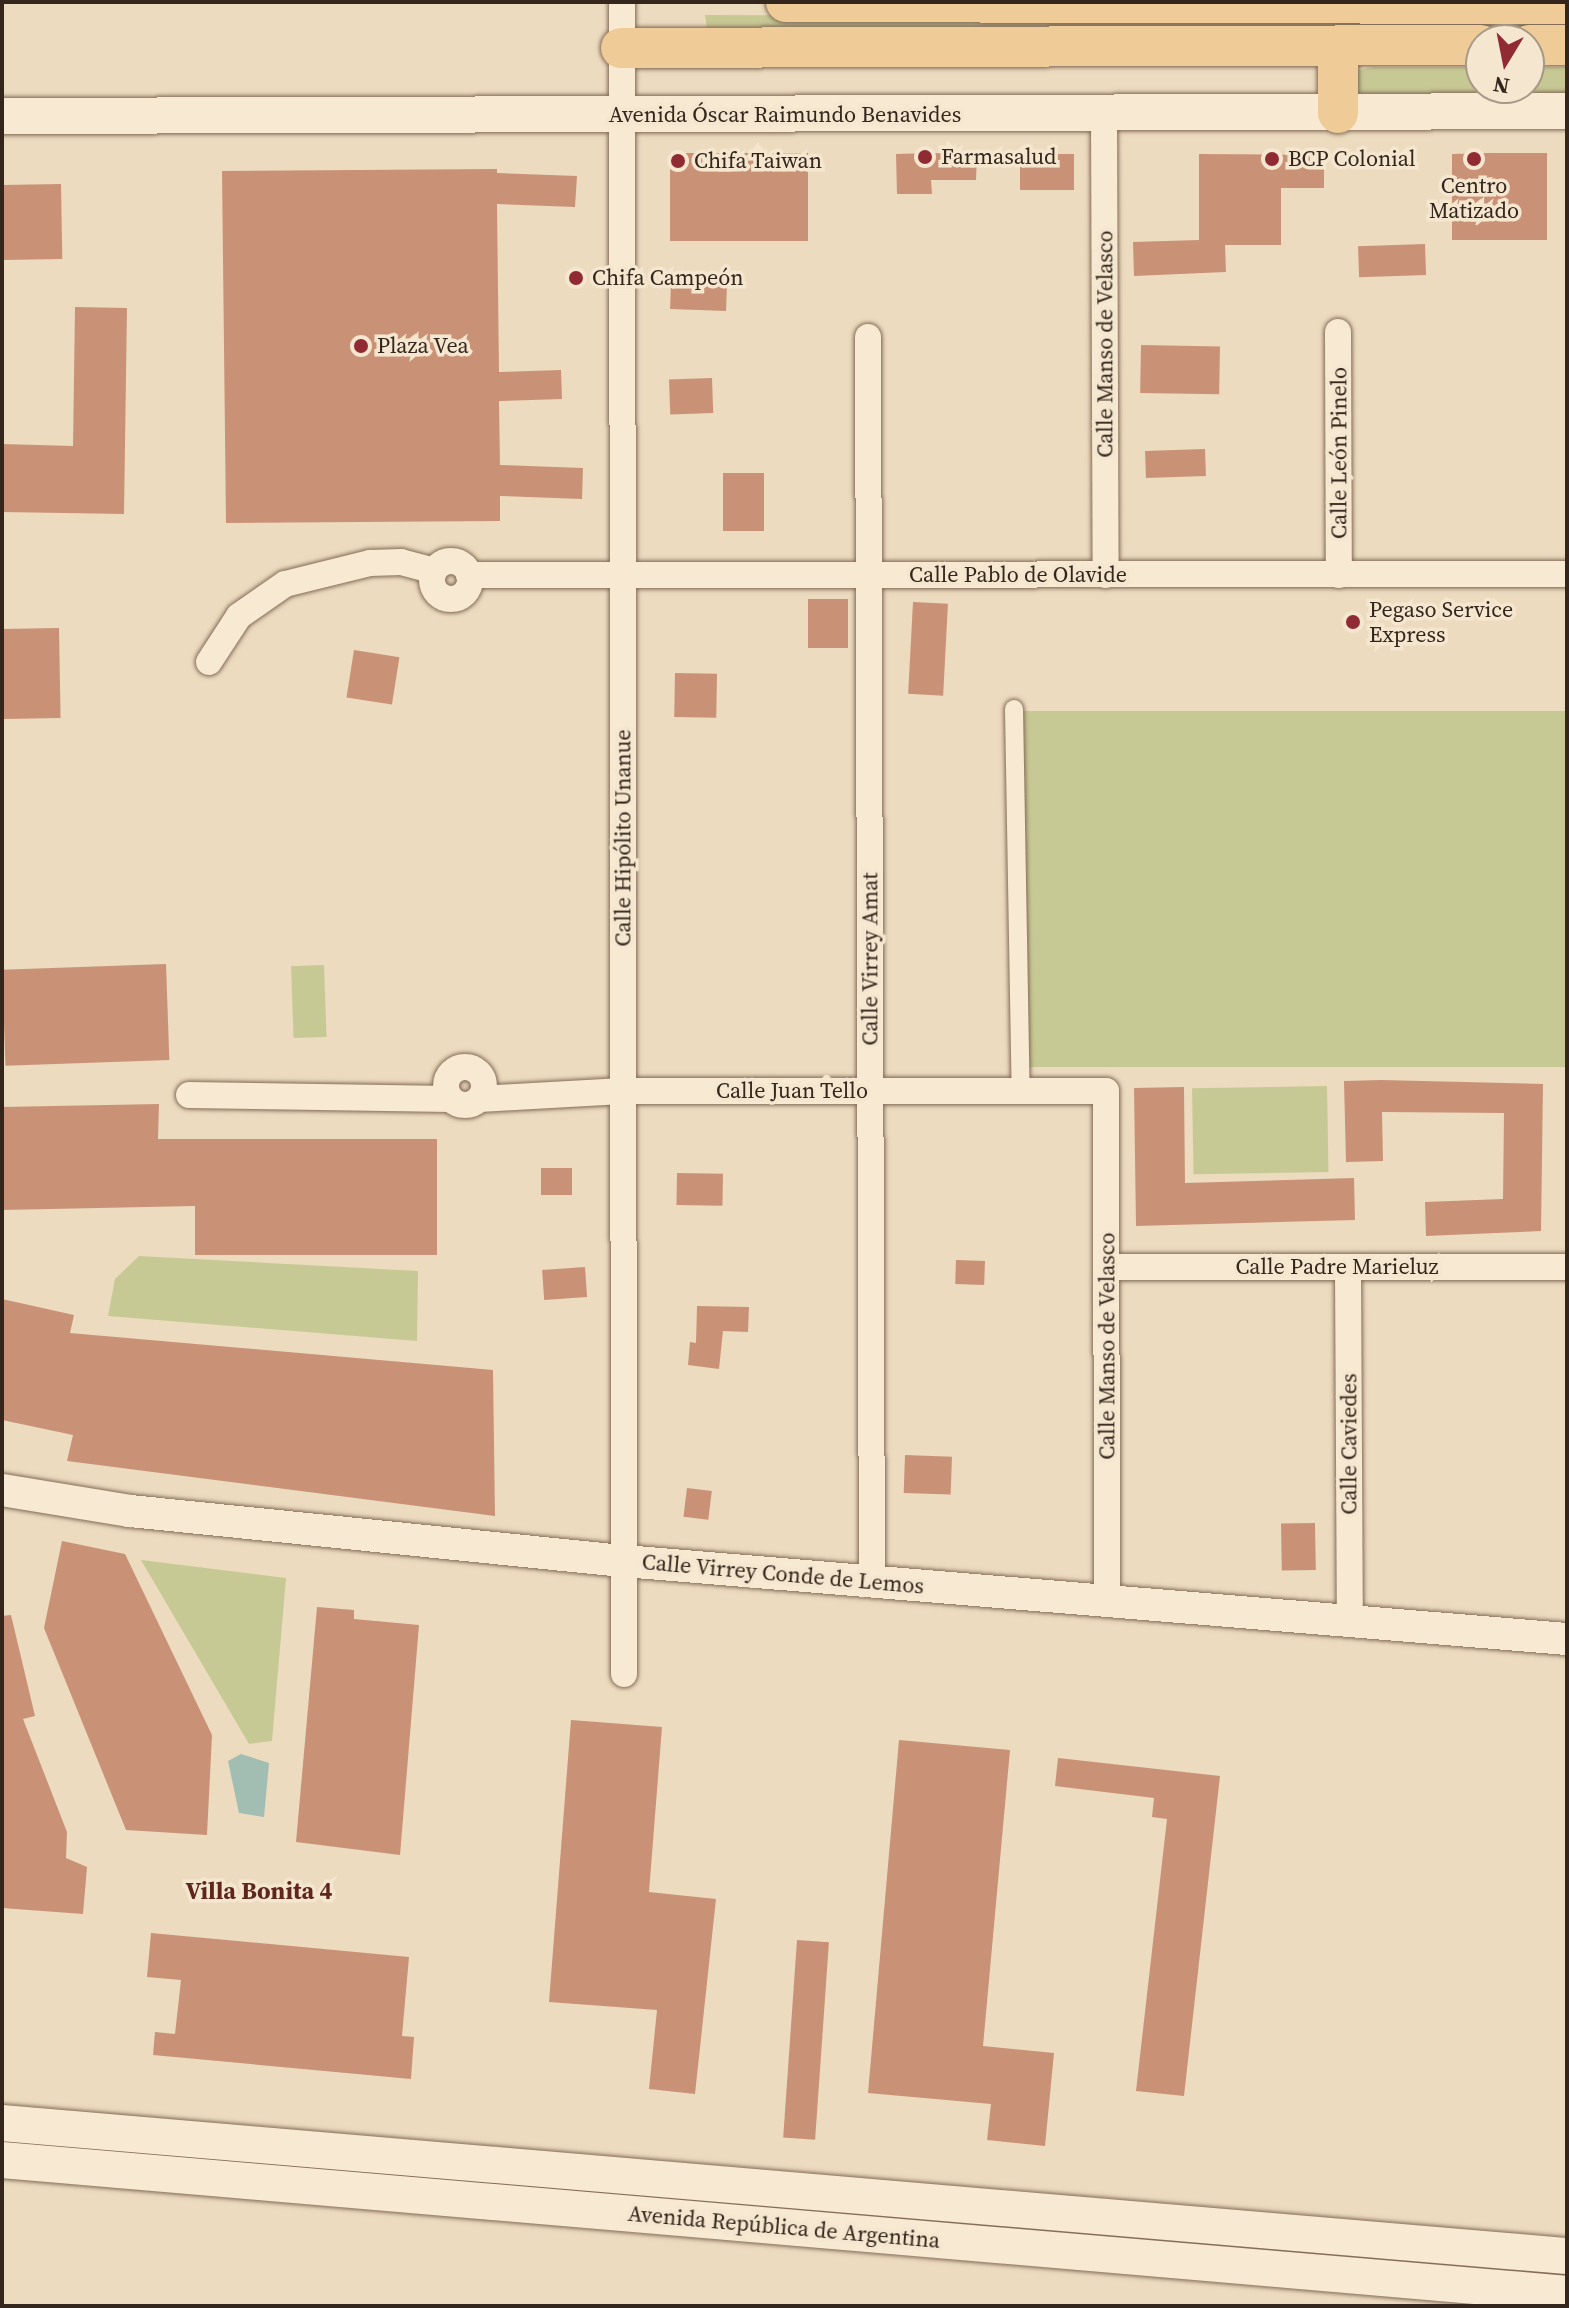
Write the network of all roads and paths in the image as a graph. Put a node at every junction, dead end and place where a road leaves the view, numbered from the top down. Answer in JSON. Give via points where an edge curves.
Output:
{"nodes":[{"id":1,"x":622,"y":2,"type":"edge"},
{"id":2,"x":786,"y":2,"type":"edge"},
{"id":3,"x":1092,"y":3,"type":"edge"},
{"id":4,"x":1333,"y":3,"type":"edge"},
{"id":5,"x":1567,"y":4,"type":"edge"},
{"id":6,"x":1465,"y":45,"type":"edge"},
{"id":7,"x":1545,"y":45,"type":"edge"},
{"id":8,"x":1567,"y":45,"type":"edge"},
{"id":9,"x":1338,"y":46,"type":"junction"},
{"id":10,"x":621,"y":48,"type":"junction"},
{"id":11,"x":1567,"y":111,"type":"edge"},
{"id":12,"x":1104,"y":113,"type":"junction"},
{"id":13,"x":1338,"y":113,"type":"junction"},
{"id":14,"x":2,"y":116,"type":"edge"},
{"id":15,"x":622,"y":116,"type":"junction"},
{"id":16,"x":1338,"y":332,"type":"dead end"},
{"id":17,"x":868,"y":337,"type":"dead end"},
{"id":18,"x":1567,"y":574,"type":"edge"},
{"id":19,"x":622,"y":575,"type":"junction"},
{"id":20,"x":869,"y":575,"type":"junction"},
{"id":21,"x":1106,"y":575,"type":"junction"},
{"id":22,"x":1339,"y":575,"type":"junction"},
{"id":23,"x":209,"y":662,"type":"dead end"},
{"id":24,"x":1014,"y":709,"type":"dead end"},
{"id":25,"x":623,"y":1091,"type":"junction"},
{"id":26,"x":871,"y":1091,"type":"junction"},
{"id":27,"x":1021,"y":1091,"type":"junction"},
{"id":28,"x":1106,"y":1091,"type":"joint"},
{"id":29,"x":189,"y":1095,"type":"dead end"},
{"id":30,"x":1106,"y":1267,"type":"junction"},
{"id":31,"x":1348,"y":1267,"type":"junction"},
{"id":32,"x":1567,"y":1267,"type":"edge"},
{"id":33,"x":2,"y":1490,"type":"edge"},
{"id":34,"x":624,"y":1561,"type":"junction"},
{"id":35,"x":872,"y":1582,"type":"junction"},
{"id":36,"x":1107,"y":1602,"type":"junction"},
{"id":37,"x":1350,"y":1621,"type":"junction"},
{"id":38,"x":1567,"y":1639,"type":"edge"},
{"id":39,"x":624,"y":1674,"type":"dead end"},
{"id":40,"x":2,"y":2123,"type":"edge"},
{"id":41,"x":2,"y":2160,"type":"edge"},
{"id":42,"x":1039,"y":2212,"type":"junction"},
{"id":43,"x":1328,"y":2236,"type":"junction"},
{"id":44,"x":1037,"y":2249,"type":"junction"},
{"id":45,"x":1480,"y":2249,"type":"junction"},
{"id":46,"x":1567,"y":2256,"type":"edge"},
{"id":47,"x":1327,"y":2274,"type":"junction"},
{"id":48,"x":1478,"y":2287,"type":"junction"},
{"id":49,"x":1567,"y":2294,"type":"edge"}],
"edges":[{"from":1,"to":10,"type":"street","name":"Calle Hipólito Unanue"},
{"from":2,"to":3,"type":"main road"},
{"from":3,"to":4,"type":"main road"},
{"from":4,"to":5,"type":"main road"},
{"from":6,"to":9,"type":"main road"},
{"from":7,"to":8,"type":"main road"},
{"from":9,"to":10,"type":"main road"},
{"from":9,"to":13,"type":"main road"},
{"from":10,"to":15,"type":"street","name":"Calle Hipólito Unanue"},
{"from":11,"to":13,"type":"main road","name":"Avenida Óscar Raimundo Benavides"},
{"from":12,"to":13,"type":"main road","name":"Avenida Óscar Raimundo Benavides"},
{"from":12,"to":15,"type":"main road","name":"Avenida Óscar Raimundo Benavides"},
{"from":12,"to":21,"type":"street","name":"Calle Manso de Velasco"},
{"from":14,"to":15,"type":"main road","name":"Avenida Óscar Raimundo Benavides"},
{"from":15,"to":19,"type":"street","name":"Calle Hipólito Unanue"},
{"from":16,"to":22,"type":"street","name":"Calle León Pinelo"},
{"from":17,"to":20,"type":"street","name":"Calle Virrey Amat"},
{"from":18,"to":22,"type":"street","name":"Calle Pablo de Olavide"},
{"from":19,"to":20,"type":"street","name":"Calle Pablo de Olavide"},
{"from":19,"to":23,"type":"street","name":"Calle Pablo de Olavide","via":[[469,575],[464,594],[452,599],[434,590],[434,571],[401,562],[370,563],[285,584],[239,616]]},
{"from":19,"to":25,"type":"street","name":"Calle Hipólito Unanue"},
{"from":20,"to":21,"type":"street","name":"Calle Pablo de Olavide"},
{"from":20,"to":26,"type":"street","name":"Calle Virrey Amat"},
{"from":21,"to":22,"type":"street","name":"Calle Pablo de Olavide"},
{"from":24,"to":27,"type":"street"},
{"from":25,"to":26,"type":"street","name":"Calle Juan Tello"},
{"from":25,"to":29,"type":"street","name":"Calle Juan Tello","via":[[479,1099],[484,1088],[481,1076],[465,1067],[448,1075],[445,1088],[451,1099]]},
{"from":25,"to":34,"type":"street","name":"Calle Hipólito Unanue"},
{"from":26,"to":27,"type":"street","name":"Calle Juan Tello"},
{"from":26,"to":35,"type":"street","name":"Calle Virrey Amat"},
{"from":27,"to":28,"type":"street","name":"Calle Juan Tello"},
{"from":28,"to":30,"type":"street","name":"Calle Manso de Velasco"},
{"from":30,"to":31,"type":"street","name":"Calle Padre Marieluz"},
{"from":30,"to":36,"type":"street","name":"Calle Manso de Velasco"},
{"from":31,"to":32,"type":"street","name":"Calle Padre Marieluz"},
{"from":31,"to":37,"type":"street","name":"Calle Caviedes"},
{"from":33,"to":34,"type":"street","name":"Calle Virrey Conde de Lemos","via":[[130,1511]]},
{"from":34,"to":35,"type":"street","name":"Calle Virrey Conde de Lemos"},
{"from":34,"to":39,"type":"street","name":"Calle Hipólito Unanue"},
{"from":35,"to":36,"type":"street","name":"Calle Virrey Conde de Lemos"},
{"from":36,"to":37,"type":"street","name":"Calle Virrey Conde de Lemos"},
{"from":37,"to":38,"type":"street","name":"Calle Virrey Conde de Lemos"},
{"from":40,"to":42,"type":"main road","name":"Avenida República de Argentina"},
{"from":41,"to":44,"type":"main road","name":"Avenida República de Argentina"},
{"from":42,"to":43,"type":"main road","name":"Avenida República de Argentina"},
{"from":42,"to":44,"type":"main road"},
{"from":43,"to":45,"type":"main road","name":"Avenida República de Argentina"},
{"from":43,"to":47,"type":"main road"},
{"from":44,"to":47,"type":"main road","name":"Avenida República de Argentina"},
{"from":45,"to":46,"type":"main road","name":"Avenida República de Argentina"},
{"from":45,"to":48,"type":"main road"},
{"from":47,"to":48,"type":"main road","name":"Avenida República de Argentina"},
{"from":48,"to":49,"type":"main road","name":"Avenida República de Argentina"}]}
